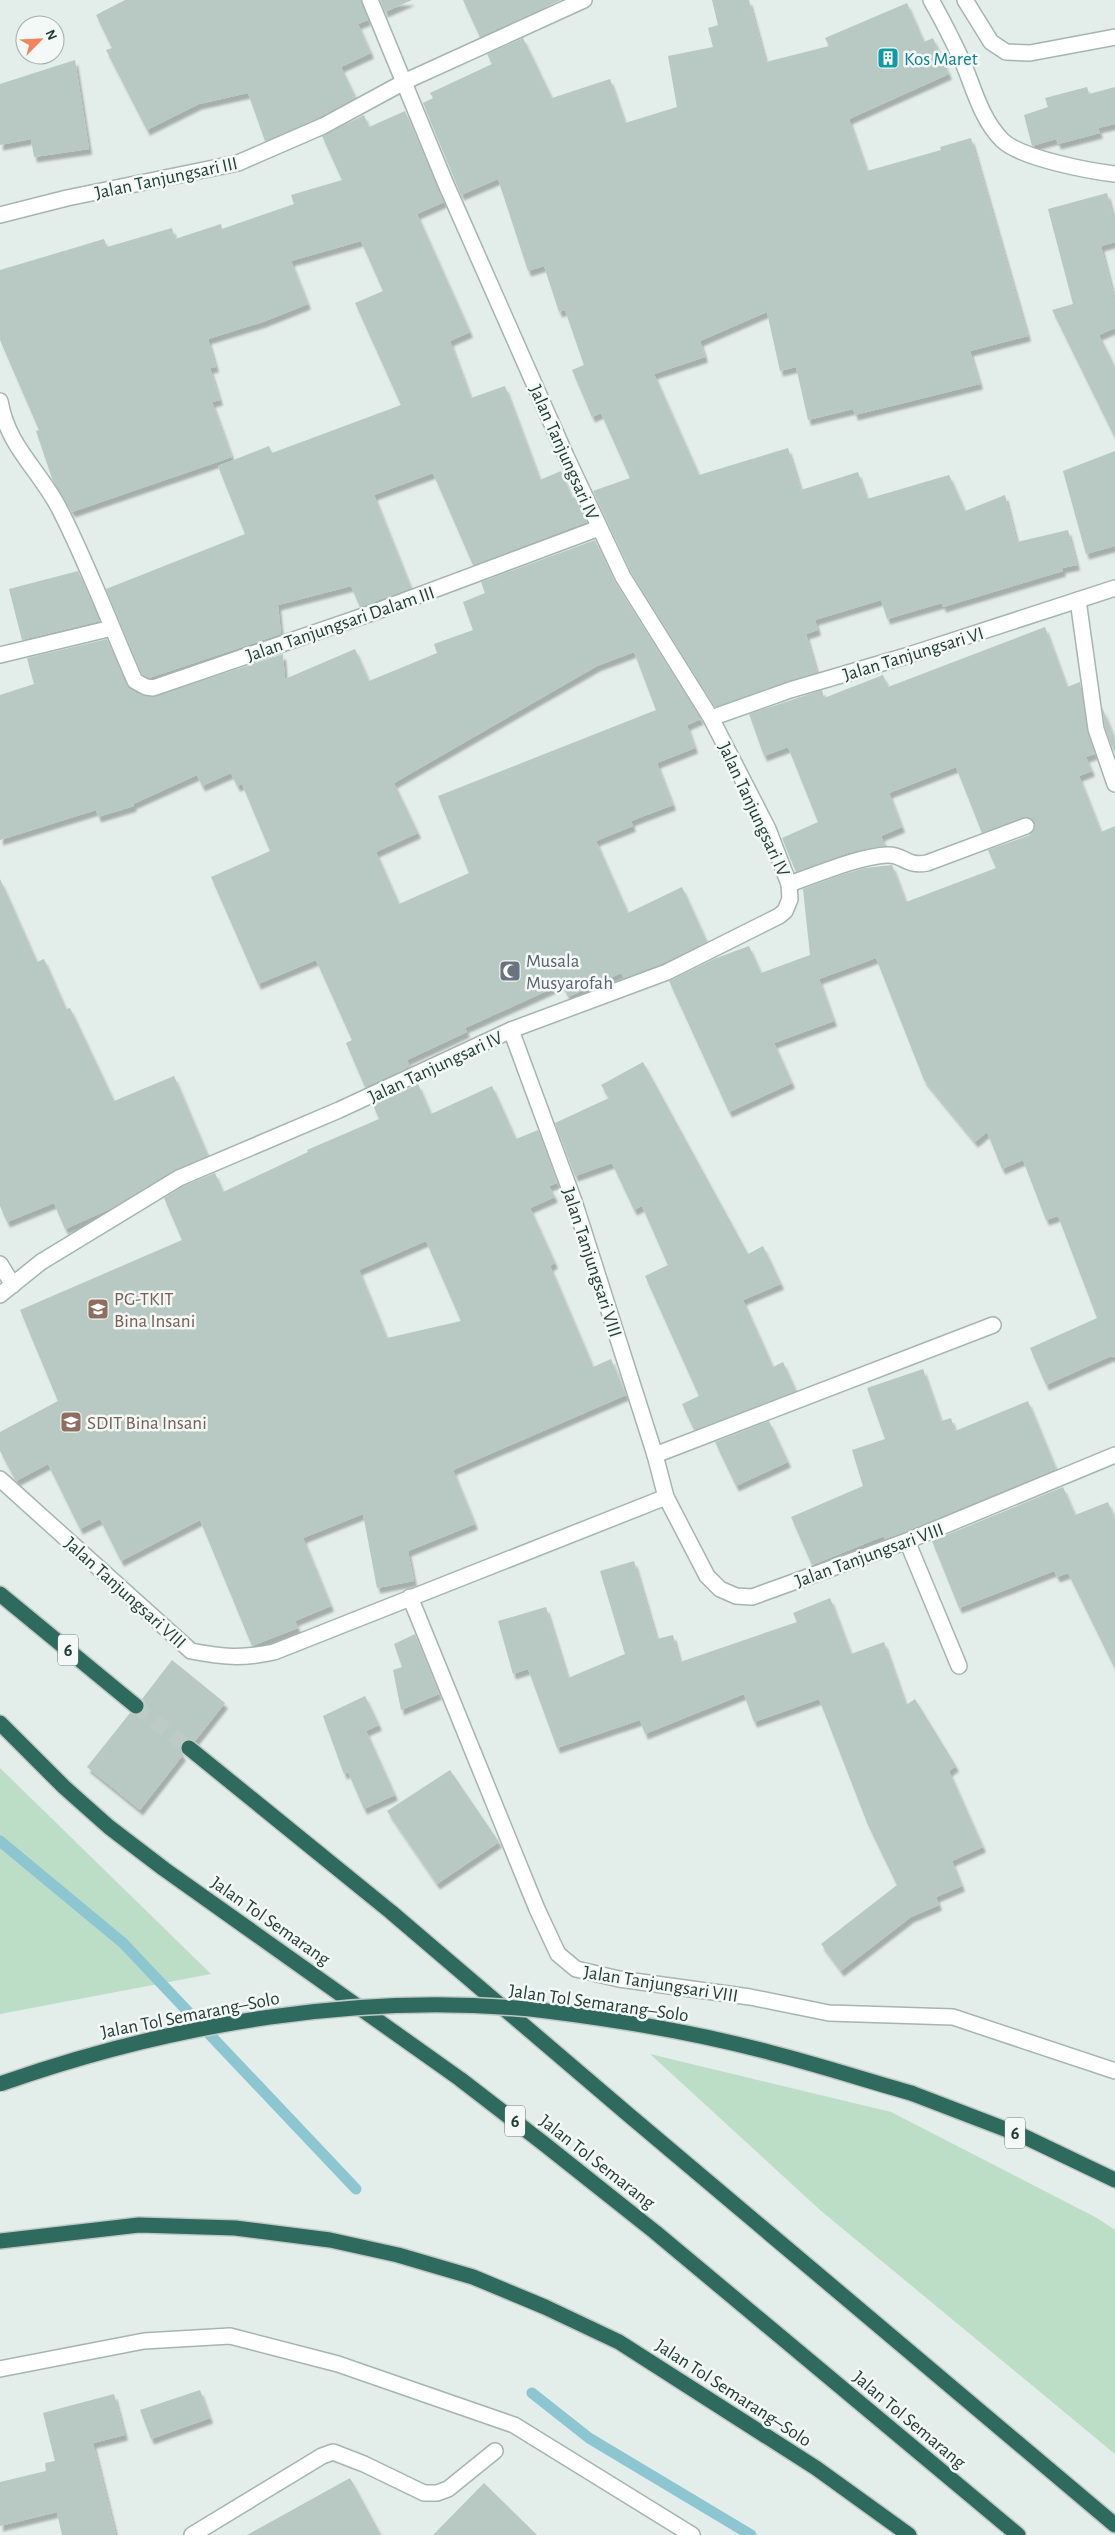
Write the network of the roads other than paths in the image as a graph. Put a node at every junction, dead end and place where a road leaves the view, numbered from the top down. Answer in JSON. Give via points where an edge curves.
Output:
{"nodes":[{"id":1,"x":370,"y":0,"type":"edge"},
{"id":2,"x":584,"y":0,"type":"edge"},
{"id":3,"x":932,"y":0,"type":"edge"},
{"id":4,"x":965,"y":0,"type":"edge"},
{"id":5,"x":1115,"y":37,"type":"edge"},
{"id":6,"x":406,"y":82,"type":"junction"},
{"id":7,"x":1115,"y":174,"type":"edge"},
{"id":8,"x":0,"y":216,"type":"edge"},
{"id":9,"x":0,"y":401,"type":"edge"},
{"id":10,"x":600,"y":528,"type":"junction"},
{"id":11,"x":1115,"y":588,"type":"edge"},
{"id":12,"x":1078,"y":600,"type":"junction"},
{"id":13,"x":112,"y":628,"type":"junction"},
{"id":14,"x":0,"y":655,"type":"edge"},
{"id":15,"x":711,"y":718,"type":"junction"},
{"id":16,"x":1115,"y":784,"type":"edge"},
{"id":17,"x":1026,"y":826,"type":"dead end"},
{"id":18,"x":790,"y":884,"type":"junction"},
{"id":19,"x":511,"y":1030,"type":"junction"},
{"id":20,"x":0,"y":1264,"type":"edge"},
{"id":21,"x":13,"y":1284,"type":"junction"},
{"id":22,"x":0,"y":1295,"type":"edge"},
{"id":23,"x":993,"y":1326,"type":"dead end"},
{"id":24,"x":655,"y":1455,"type":"junction"},
{"id":25,"x":1115,"y":1455,"type":"edge"},
{"id":26,"x":0,"y":1479,"type":"edge"},
{"id":27,"x":666,"y":1497,"type":"junction"},
{"id":28,"x":907,"y":1541,"type":"junction"},
{"id":29,"x":0,"y":1594,"type":"edge"},
{"id":30,"x":410,"y":1597,"type":"junction"},
{"id":31,"x":959,"y":1666,"type":"dead end"},
{"id":32,"x":136,"y":1706,"type":"tunnel mouth"},
{"id":33,"x":0,"y":1723,"type":"edge"},
{"id":34,"x":189,"y":1748,"type":"tunnel mouth"},
{"id":35,"x":1115,"y":2071,"type":"edge"},
{"id":36,"x":0,"y":2084,"type":"edge"},
{"id":37,"x":1115,"y":2180,"type":"edge"},
{"id":38,"x":0,"y":2241,"type":"edge"},
{"id":39,"x":0,"y":2369,"type":"edge"},
{"id":40,"x":495,"y":2451,"type":"dead end"},
{"id":41,"x":1115,"y":2525,"type":"edge"},
{"id":42,"x":199,"y":2534,"type":"edge"},
{"id":43,"x":692,"y":2535,"type":"edge"},
{"id":44,"x":909,"y":2535,"type":"edge"},
{"id":45,"x":1018,"y":2535,"type":"edge"}],
"edges":[{"from":1,"to":6,"type":"street","name":"Jalan Tanjungsari IV"},
{"from":2,"to":6,"type":"street","name":"Jalan Tanjungsari III"},
{"from":3,"to":7,"type":"street","via":[[988,122],[1003,141],[1020,150],[1088,171]]},
{"from":4,"to":5,"type":"street","via":[[991,42],[1006,52],[1030,53]]},
{"from":6,"to":8,"type":"street","name":"Jalan Tanjungsari III","via":[[323,126],[238,163],[67,198]]},
{"from":6,"to":10,"type":"street","name":"Jalan Tanjungsari IV","via":[[446,182]]},
{"from":9,"to":13,"type":"street","name":"Jalan Tanjungsari Dalam III","via":[[10,434],[22,457],[60,510]]},
{"from":10,"to":13,"type":"street","name":"Jalan Tanjungsari Dalam III","via":[[369,614],[153,688],[146,688],[135,681]]},
{"from":10,"to":15,"type":"street","name":"Jalan Tanjungsari IV","via":[[623,577]]},
{"from":11,"to":12,"type":"street","name":"Jalan Tanjungsari VI"},
{"from":12,"to":15,"type":"street","name":"Jalan Tanjungsari VI"},
{"from":12,"to":16,"type":"street","via":[[1096,729]]},
{"from":13,"to":14,"type":"street"},
{"from":15,"to":18,"type":"street","name":"Jalan Tanjungsari IV","via":[[768,829]]},
{"from":17,"to":18,"type":"street","via":[[927,863],[907,863],[888,854]]},
{"from":18,"to":19,"type":"street","name":"Jalan Tanjungsari IV","via":[[790,899],[779,916],[667,972]]},
{"from":19,"to":21,"type":"street","name":"Jalan Tanjungsari IV","via":[[348,1106],[178,1178],[41,1262]]},
{"from":19,"to":24,"type":"street","name":"Jalan Tanjungsari VIII","via":[[574,1201]]},
{"from":20,"to":21,"type":"street"},
{"from":21,"to":22,"type":"street","name":"Jalan Tanjungsari IV"},
{"from":23,"to":24,"type":"street"},
{"from":24,"to":27,"type":"street","name":"Jalan Tanjungsari VIII"},
{"from":25,"to":28,"type":"street","name":"Jalan Tanjungsari VIII"},
{"from":26,"to":30,"type":"street","name":"Jalan Tanjungsari VIII","via":[[191,1651],[227,1658],[274,1652]]},
{"from":27,"to":28,"type":"street","name":"Jalan Tanjungsari VIII","via":[[706,1576],[720,1589],[736,1596],[752,1597]]},
{"from":27,"to":30,"type":"street","name":"Jalan Tanjungsari VIII"},
{"from":28,"to":31,"type":"street"},
{"from":29,"to":32,"type":"highway","number":"6"},
{"from":30,"to":35,"type":"street","name":"Jalan Tanjungsari VIII","via":[[537,1909],[558,1954],[576,1969],[828,2013],[952,2017]]},
{"from":33,"to":45,"type":"highway","name":"Jalan Tol Semarang","number":"6","via":[[109,1827],[543,2142]]},
{"from":34,"to":41,"type":"highway","via":[[391,1912]]},
{"from":36,"to":37,"type":"highway","name":"Jalan Tol Semarang–Solo","number":"6","bridge":true,"via":[[67,2060],[146,2039],[219,2025],[378,2007],[464,2005],[546,2011],[644,2026],[770,2052],[911,2093],[1023,2136]]},
{"from":38,"to":44,"type":"highway","name":"Jalan Tol Semarang–Solo","via":[[139,2225],[235,2228],[330,2240],[473,2277],[545,2306],[619,2342],[816,2468]]},
{"from":39,"to":43,"type":"street","via":[[144,2341],[230,2336],[338,2364],[514,2424]]},
{"from":40,"to":42,"type":"street","via":[[448,2489],[437,2493],[424,2493],[333,2452]]}]}
